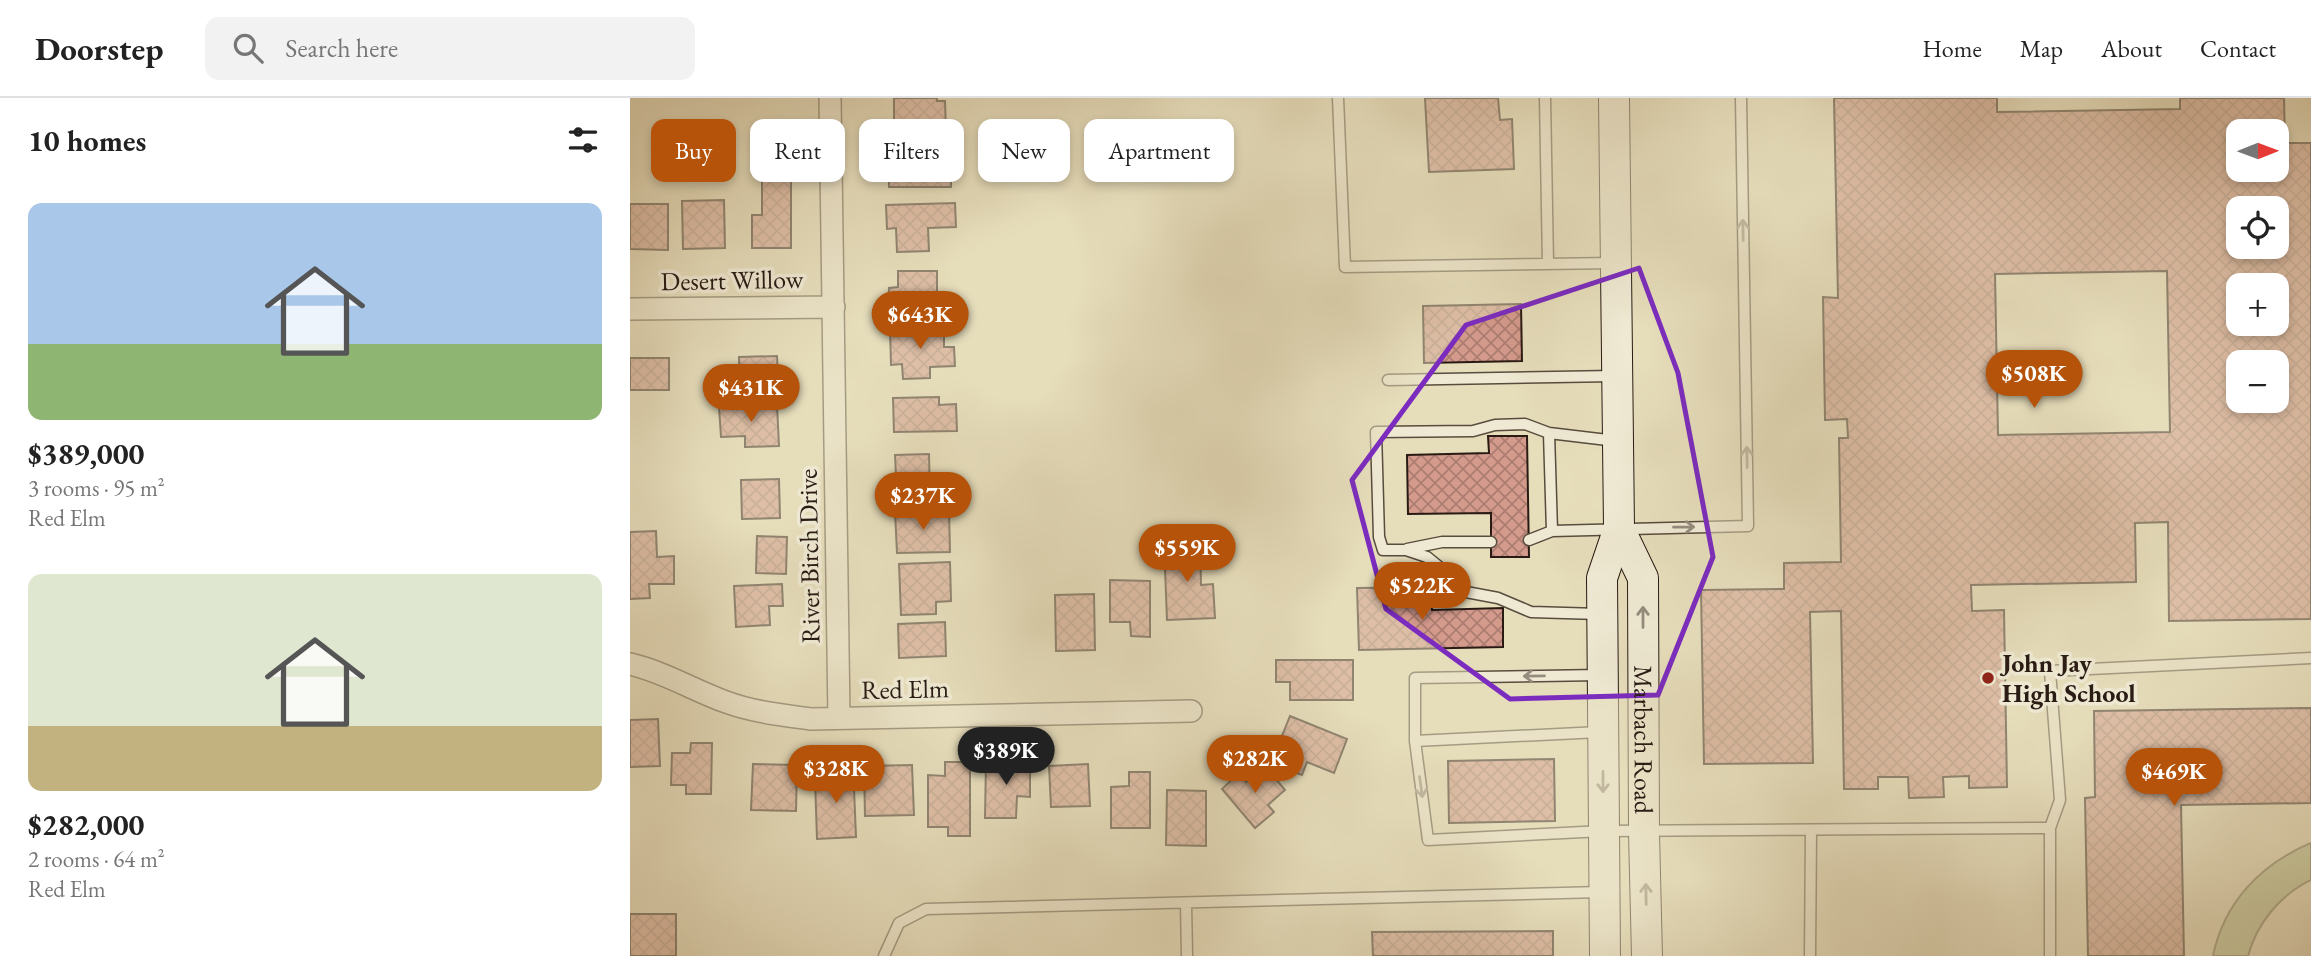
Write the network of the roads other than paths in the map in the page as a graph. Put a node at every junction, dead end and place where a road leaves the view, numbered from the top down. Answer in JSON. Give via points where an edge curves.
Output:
{"nodes":[{"id":1,"x":830,"y":98,"type":"edge"},
{"id":2,"x":1338,"y":98,"type":"edge"},
{"id":3,"x":1545,"y":98,"type":"edge"},
{"id":4,"x":1614,"y":98,"type":"edge"},
{"id":5,"x":1741,"y":98,"type":"edge"},
{"id":6,"x":1616,"y":263,"type":"junction"},
{"id":7,"x":1548,"y":264,"type":"junction"},
{"id":8,"x":834,"y":307,"type":"junction"},
{"id":9,"x":630,"y":309,"type":"edge"},
{"id":10,"x":1618,"y":376,"type":"junction"},
{"id":11,"x":1388,"y":380,"type":"dead end"},
{"id":12,"x":1549,"y":433,"type":"junction"},
{"id":13,"x":1619,"y":441,"type":"junction"},
{"id":14,"x":1619,"y":528,"type":"junction"},
{"id":15,"x":1552,"y":531,"type":"junction"},
{"id":16,"x":1529,"y":540,"type":"dead end"},
{"id":17,"x":1491,"y":542,"type":"dead end"},
{"id":18,"x":1406,"y":550,"type":"junction"},
{"id":19,"x":1602,"y":614,"type":"junction"},
{"id":20,"x":2311,"y":658,"type":"edge"},
{"id":21,"x":630,"y":664,"type":"edge"},
{"id":22,"x":1602,"y":675,"type":"junction"},
{"id":23,"x":1191,"y":711,"type":"dead end"},
{"id":24,"x":839,"y":718,"type":"junction"},
{"id":25,"x":1603,"y":732,"type":"junction"},
{"id":26,"x":1415,"y":741,"type":"junction"},
{"id":27,"x":2050,"y":828,"type":"junction"},
{"id":28,"x":1603,"y":831,"type":"junction"},
{"id":29,"x":1811,"y":831,"type":"junction"},
{"id":30,"x":1644,"y":832,"type":"junction"},
{"id":31,"x":1604,"y":892,"type":"junction"},
{"id":32,"x":1186,"y":904,"type":"junction"},
{"id":33,"x":884,"y":956,"type":"edge"},
{"id":34,"x":1187,"y":956,"type":"edge"},
{"id":35,"x":1605,"y":956,"type":"edge"},
{"id":36,"x":1647,"y":956,"type":"edge"},
{"id":37,"x":1810,"y":956,"type":"edge"},
{"id":38,"x":2050,"y":956,"type":"edge"}],
"edges":[{"from":1,"to":8,"type":"street","name":"River Birch Drive"},
{"from":2,"to":7,"type":"lane","via":[[1345,267]]},
{"from":3,"to":7,"type":"lane"},
{"from":4,"to":6,"type":"main road","name":"Marbach Road"},
{"from":14,"to":5,"type":"lane","one_way":true,"via":[[1748,526]]},
{"from":6,"to":7,"type":"lane"},
{"from":6,"to":10,"type":"main road","name":"Marbach Road"},
{"from":8,"to":9,"type":"street","name":"Desert Willow"},
{"from":8,"to":24,"type":"street","name":"River Birch Drive"},
{"from":10,"to":11,"type":"lane"},
{"from":10,"to":13,"type":"main road","name":"Marbach Road"},
{"from":12,"to":13,"type":"lane"},
{"from":12,"to":15,"type":"lane"},
{"from":12,"to":18,"type":"lane","via":[[1525,424],[1473,431],[1376,432],[1379,537],[1383,550]]},
{"from":13,"to":14,"type":"main road","name":"Marbach Road"},
{"from":14,"to":15,"type":"lane"},
{"from":14,"to":19,"type":"main road","name":"Marbach Road","via":[[1602,578]]},
{"from":30,"to":14,"type":"main road","name":"Marbach Road","one_way":true,"via":[[1643,578]]},
{"from":15,"to":16,"type":"lane"},
{"from":17,"to":18,"type":"lane","via":[[1442,542]]},
{"from":18,"to":19,"type":"lane","via":[[1427,557],[1466,592],[1498,598],[1531,612]]},
{"from":19,"to":22,"type":"main road","name":"Marbach Road"},
{"from":20,"to":27,"type":"lane","via":[[2050,671],[2060,800]]},
{"from":21,"to":24,"type":"street","name":"Red Elm","via":[[727,703],[766,713]]},
{"from":22,"to":25,"type":"main road","name":"Marbach Road"},
{"from":22,"to":26,"type":"lane","one_way":true,"via":[[1415,678]]},
{"from":23,"to":24,"type":"street","name":"Red Elm"},
{"from":25,"to":26,"type":"lane"},
{"from":25,"to":28,"type":"main road","name":"Marbach Road","one_way":true},
{"from":26,"to":28,"type":"lane","one_way":true,"via":[[1429,840]]},
{"from":27,"to":29,"type":"lane"},
{"from":27,"to":38,"type":"lane"},
{"from":28,"to":30,"type":"lane"},
{"from":28,"to":31,"type":"main road","name":"Marbach Road"},
{"from":29,"to":30,"type":"lane"},
{"from":29,"to":37,"type":"lane"},
{"from":36,"to":30,"type":"main road","name":"Marbach Road","one_way":true},
{"from":31,"to":32,"type":"lane"},
{"from":31,"to":35,"type":"main road","name":"Marbach Road"},
{"from":32,"to":33,"type":"lane","via":[[926,909],[899,923]]},
{"from":32,"to":34,"type":"lane"}]}
